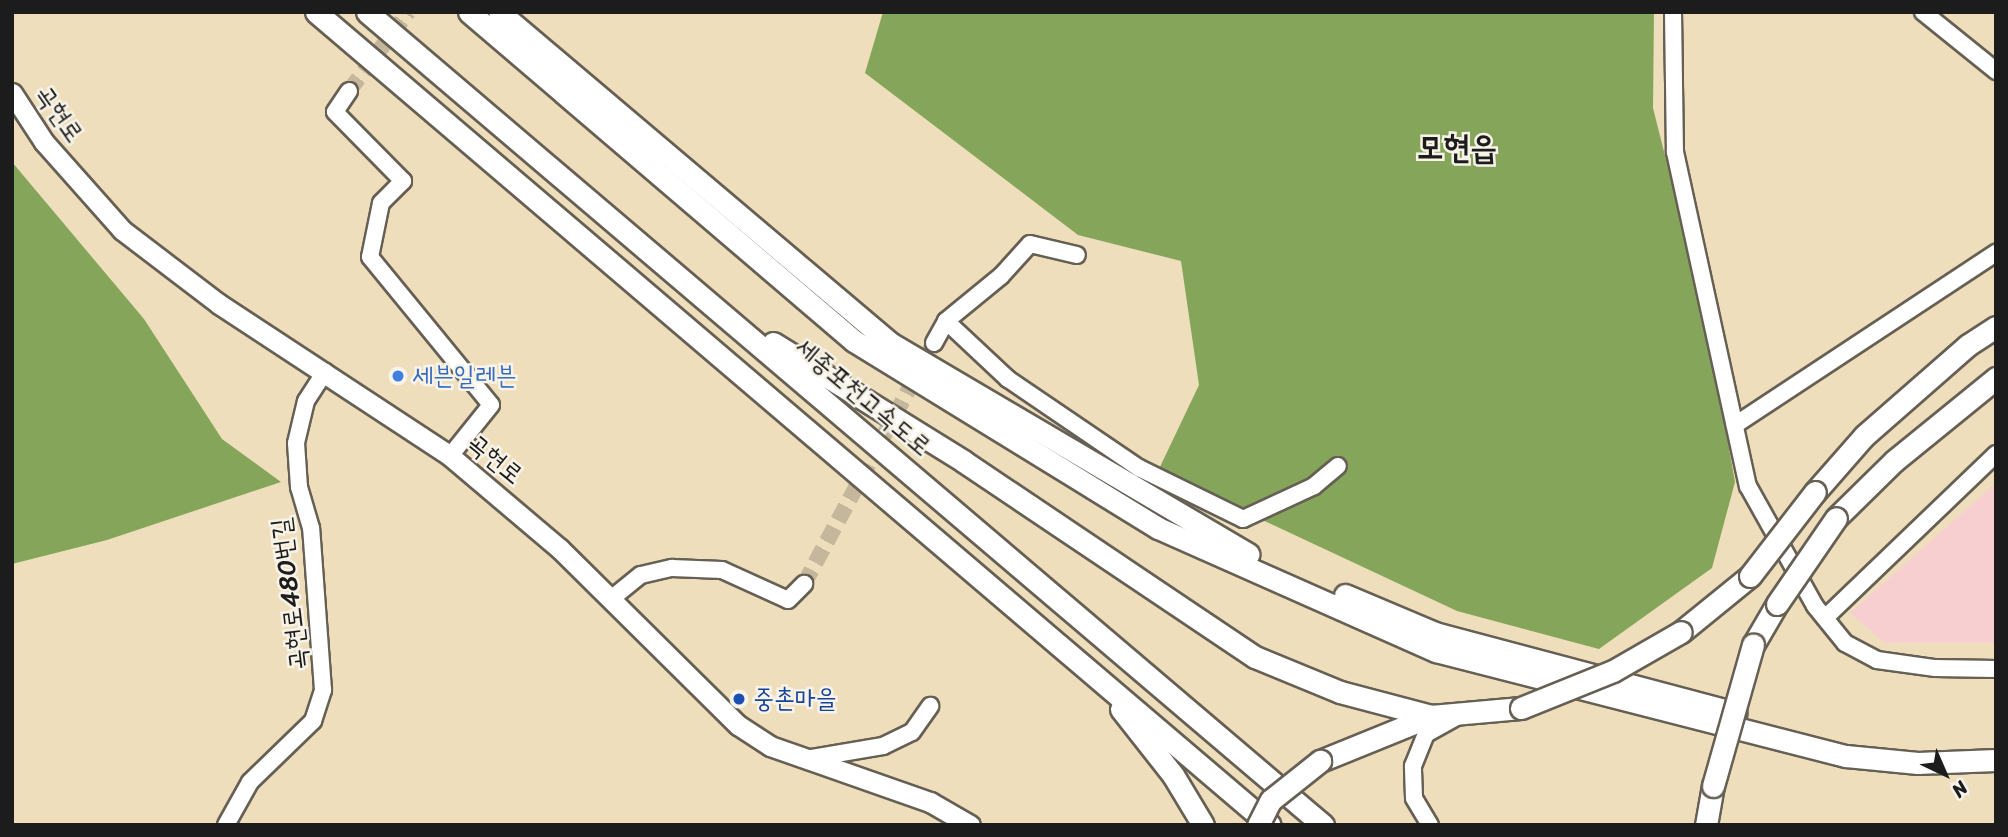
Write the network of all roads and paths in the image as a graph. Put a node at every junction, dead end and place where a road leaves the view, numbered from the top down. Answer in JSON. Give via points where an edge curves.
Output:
{"nodes":[{"id":1,"x":316,"y":12,"type":"edge"},
{"id":2,"x":367,"y":12,"type":"edge"},
{"id":3,"x":469,"y":12,"type":"edge"},
{"id":4,"x":499,"y":12,"type":"edge"},
{"id":5,"x":1673,"y":12,"type":"edge"},
{"id":6,"x":1923,"y":12,"type":"edge"},
{"id":7,"x":1992,"y":60,"type":"edge"},
{"id":8,"x":349,"y":91,"type":"tunnel mouth"},
{"id":9,"x":12,"y":93,"type":"edge"},
{"id":10,"x":1996,"y":253,"type":"edge"},
{"id":11,"x":1077,"y":255,"type":"dead end"},
{"id":12,"x":713,"y":306,"type":"junction"},
{"id":13,"x":946,"y":321,"type":"junction"},
{"id":14,"x":1996,"y":327,"type":"edge"},
{"id":15,"x":934,"y":343,"type":"tunnel mouth"},
{"id":16,"x":325,"y":372,"type":"junction"},
{"id":17,"x":1996,"y":378,"type":"edge"},
{"id":18,"x":1735,"y":425,"type":"junction"},
{"id":19,"x":1996,"y":454,"type":"edge"},
{"id":20,"x":450,"y":456,"type":"junction"},
{"id":21,"x":1338,"y":466,"type":"dead end"},
{"id":22,"x":804,"y":584,"type":"tunnel mouth"},
{"id":23,"x":611,"y":599,"type":"junction"},
{"id":24,"x":1825,"y":618,"type":"junction"},
{"id":25,"x":1041,"y":629,"type":"junction"},
{"id":26,"x":1996,"y":669,"type":"edge"},
{"id":27,"x":930,"y":706,"type":"dead end"},
{"id":28,"x":1464,"y":713,"type":"junction"},
{"id":29,"x":1431,"y":716,"type":"junction"},
{"id":30,"x":1996,"y":747,"type":"edge"},
{"id":31,"x":804,"y":760,"type":"junction"},
{"id":32,"x":1996,"y":760,"type":"edge"},
{"id":33,"x":1711,"y":792,"type":"junction"},
{"id":34,"x":226,"y":825,"type":"edge"},
{"id":35,"x":970,"y":825,"type":"edge"},
{"id":36,"x":1203,"y":825,"type":"edge"},
{"id":37,"x":1258,"y":825,"type":"edge"},
{"id":38,"x":1270,"y":825,"type":"edge"},
{"id":39,"x":1323,"y":825,"type":"edge"},
{"id":40,"x":1430,"y":825,"type":"edge"},
{"id":41,"x":1706,"y":825,"type":"edge"},
{"id":42,"x":1716,"y":825,"type":"edge"}],
"edges":[{"from":1,"to":25,"type":"highway"},
{"from":2,"to":12,"type":"highway","name":"세종포천고속도로"},
{"from":3,"to":32,"type":"highway","via":[[854,341],[1158,528],[1436,651],[1846,756],[1918,763]]},
{"from":4,"to":30,"type":"highway","via":[[890,343],[1239,550],[1434,633],[1836,739],[1915,750]]},
{"from":5,"to":18,"type":"street","via":[[1675,152]]},
{"from":6,"to":7,"type":"street","via":[[1957,44]]},
{"from":8,"to":20,"type":"street","via":[[335,112],[403,181],[381,204],[370,257],[491,405]]},
{"from":9,"to":16,"type":"main road","name":"곡현로","via":[[44,142],[122,230],[170,270]]},
{"from":10,"to":18,"type":"street"},
{"from":11,"to":13,"type":"street","via":[[1030,244],[1001,276]]},
{"from":12,"to":29,"type":"highway","via":[[963,461],[1255,657],[1340,692]]},
{"from":12,"to":39,"type":"highway","name":"세종포천고속도로"},
{"from":13,"to":15,"type":"street"},
{"from":13,"to":21,"type":"street","via":[[1008,379],[1139,468],[1243,519],[1314,486]]},
{"from":14,"to":28,"type":"highway","bridge":true,"via":[[1968,345],[1864,436],[1750,576],[1681,632],[1613,671],[1521,708]]},
{"from":16,"to":20,"type":"main road","name":"곡현로"},
{"from":16,"to":34,"type":"street","name":"곡현로480번길","via":[[306,401],[296,443],[299,487],[311,528],[323,690],[313,721],[250,782]]},
{"from":17,"to":33,"type":"highway","bridge":true,"via":[[1894,461],[1836,518],[1754,645]]},
{"from":18,"to":24,"type":"street","via":[[1748,486]]},
{"from":19,"to":24,"type":"street"},
{"from":20,"to":23,"type":"main road","name":"곡현로"},
{"from":22,"to":23,"type":"street","via":[[788,600],[722,570],[671,568],[641,575]]},
{"from":23,"to":31,"type":"main road","name":"곡현로","via":[[738,725],[770,746]]},
{"from":24,"to":26,"type":"street","via":[[1845,643],[1877,660],[1935,668]]},
{"from":25,"to":36,"type":"highway","via":[[1128,716]]},
{"from":25,"to":38,"type":"highway"},
{"from":27,"to":31,"type":"street","via":[[912,732],[883,746]]},
{"from":28,"to":29,"type":"highway"},
{"from":28,"to":40,"type":"street","via":[[1426,734],[1413,766],[1414,798]]},
{"from":29,"to":37,"type":"highway","bridge":true,"via":[[1320,761],[1270,800]]},
{"from":31,"to":35,"type":"main road","name":"곡현로","via":[[930,802]]},
{"from":33,"to":41,"type":"highway"},
{"from":33,"to":42,"type":"highway"}]}
